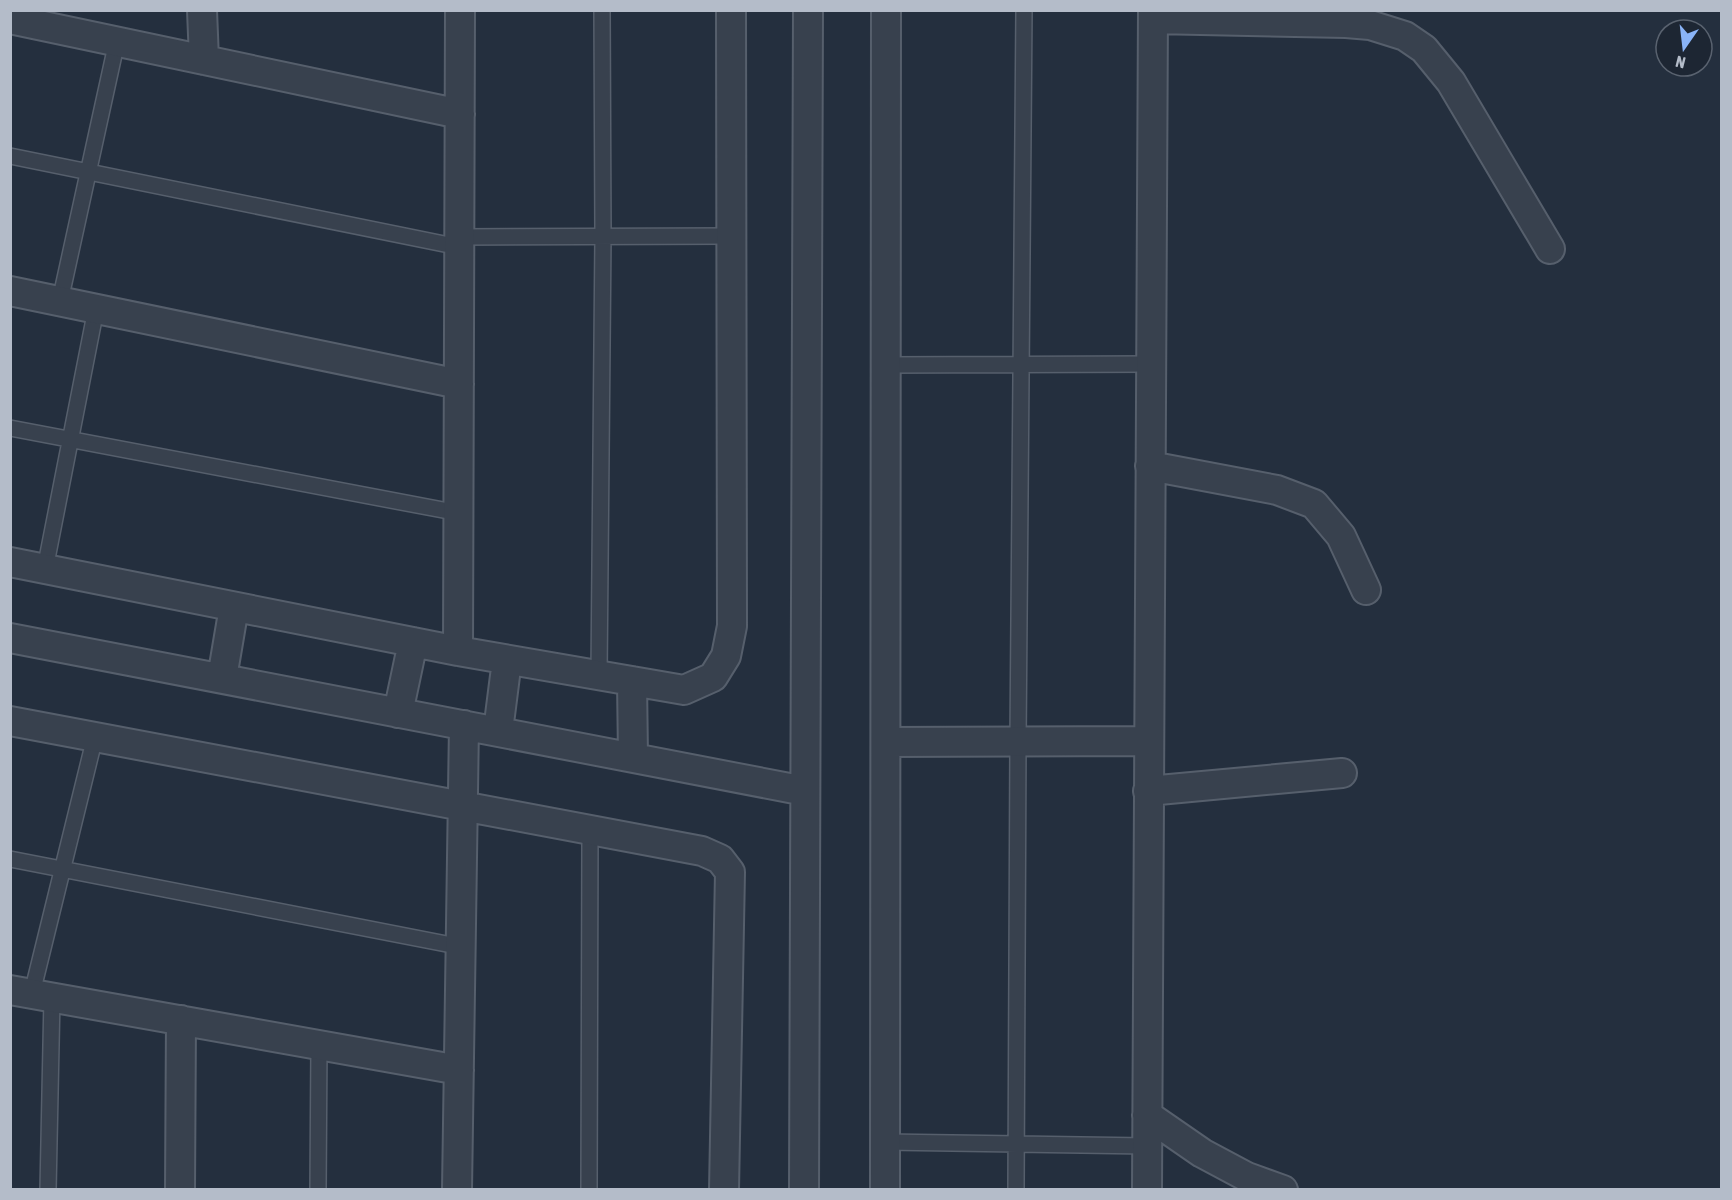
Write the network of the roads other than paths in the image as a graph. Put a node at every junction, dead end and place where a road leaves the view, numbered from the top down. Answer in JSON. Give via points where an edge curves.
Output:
{"nodes":[{"id":1,"x":202,"y":10,"type":"edge"},
{"id":2,"x":460,"y":10,"type":"edge"},
{"id":3,"x":602,"y":10,"type":"edge"},
{"id":4,"x":731,"y":10,"type":"edge"},
{"id":5,"x":808,"y":10,"type":"edge"},
{"id":6,"x":886,"y":10,"type":"edge"},
{"id":7,"x":1024,"y":10,"type":"edge"},
{"id":8,"x":1153,"y":15,"type":"edge"},
{"id":9,"x":10,"y":19,"type":"edge"},
{"id":10,"x":117,"y":41,"type":"junction"},
{"id":11,"x":204,"y":60,"type":"junction"},
{"id":12,"x":460,"y":114,"type":"junction"},
{"id":13,"x":10,"y":156,"type":"edge"},
{"id":14,"x":88,"y":172,"type":"junction"},
{"id":15,"x":603,"y":236,"type":"junction"},
{"id":16,"x":731,"y":236,"type":"junction"},
{"id":17,"x":459,"y":242,"type":"junction"},
{"id":18,"x":1550,"y":249,"type":"dead end"},
{"id":19,"x":10,"y":291,"type":"edge"},
{"id":20,"x":60,"y":301,"type":"junction"},
{"id":21,"x":96,"y":309,"type":"junction"},
{"id":22,"x":1151,"y":364,"type":"junction"},
{"id":23,"x":886,"y":365,"type":"junction"},
{"id":24,"x":1021,"y":365,"type":"junction"},
{"id":25,"x":459,"y":384,"type":"junction"},
{"id":26,"x":10,"y":428,"type":"edge"},
{"id":27,"x":71,"y":439,"type":"junction"},
{"id":28,"x":1150,"y":466,"type":"junction"},
{"id":29,"x":459,"y":513,"type":"junction"},
{"id":30,"x":10,"y":562,"type":"edge"},
{"id":31,"x":45,"y":569,"type":"junction"},
{"id":32,"x":1366,"y":590,"type":"dead end"},
{"id":33,"x":234,"y":607,"type":"junction"},
{"id":34,"x":10,"y":638,"type":"edge"},
{"id":35,"x":413,"y":642,"type":"junction"},
{"id":36,"x":458,"y":651,"type":"junction"},
{"id":37,"x":507,"y":660,"type":"junction"},
{"id":38,"x":599,"y":675,"type":"junction"},
{"id":39,"x":222,"y":678,"type":"junction"},
{"id":40,"x":632,"y":681,"type":"junction"},
{"id":41,"x":398,"y":712,"type":"junction"},
{"id":42,"x":10,"y":721,"type":"edge"},
{"id":43,"x":464,"y":725,"type":"junction"},
{"id":44,"x":498,"y":731,"type":"junction"},
{"id":45,"x":95,"y":737,"type":"junction"},
{"id":46,"x":1018,"y":741,"type":"junction"},
{"id":47,"x":1148,"y":741,"type":"junction"},
{"id":48,"x":886,"y":742,"type":"junction"},
{"id":49,"x":633,"y":757,"type":"junction"},
{"id":50,"x":1342,"y":772,"type":"dead end"},
{"id":51,"x":805,"y":791,"type":"junction"},
{"id":52,"x":1148,"y":791,"type":"junction"},
{"id":53,"x":464,"y":806,"type":"junction"},
{"id":54,"x":590,"y":830,"type":"junction"},
{"id":55,"x":10,"y":859,"type":"edge"},
{"id":56,"x":63,"y":869,"type":"junction"},
{"id":57,"x":462,"y":947,"type":"junction"},
{"id":58,"x":31,"y":993,"type":"edge"},
{"id":59,"x":181,"y":1020,"type":"junction"},
{"id":60,"x":319,"y":1045,"type":"junction"},
{"id":61,"x":459,"y":1070,"type":"junction"},
{"id":62,"x":1147,"y":1115,"type":"junction"},
{"id":63,"x":885,"y":1142,"type":"junction"},
{"id":64,"x":1016,"y":1144,"type":"junction"},
{"id":65,"x":1147,"y":1146,"type":"junction"},
{"id":66,"x":48,"y":1190,"type":"edge"},
{"id":67,"x":180,"y":1190,"type":"edge"},
{"id":68,"x":318,"y":1190,"type":"edge"},
{"id":69,"x":457,"y":1190,"type":"edge"},
{"id":70,"x":589,"y":1190,"type":"edge"},
{"id":71,"x":724,"y":1190,"type":"edge"},
{"id":72,"x":804,"y":1190,"type":"edge"},
{"id":73,"x":885,"y":1190,"type":"edge"},
{"id":74,"x":1017,"y":1190,"type":"edge"},
{"id":75,"x":1147,"y":1190,"type":"edge"},
{"id":76,"x":1283,"y":1190,"type":"edge"}],
"edges":[{"from":1,"to":11,"type":"street"},
{"from":2,"to":12,"type":"street"},
{"from":3,"to":15,"type":"lane"},
{"from":4,"to":16,"type":"street"},
{"from":5,"to":51,"type":"street"},
{"from":6,"to":23,"type":"street"},
{"from":7,"to":24,"type":"lane"},
{"from":8,"to":18,"type":"street","via":[[1346,23],[1370,25],[1405,36],[1424,49],[1451,82]]},
{"from":8,"to":22,"type":"street"},
{"from":9,"to":10,"type":"street"},
{"from":10,"to":11,"type":"street"},
{"from":10,"to":14,"type":"lane"},
{"from":11,"to":12,"type":"street"},
{"from":12,"to":17,"type":"street"},
{"from":13,"to":14,"type":"lane"},
{"from":14,"to":17,"type":"lane"},
{"from":14,"to":20,"type":"lane"},
{"from":15,"to":16,"type":"lane"},
{"from":15,"to":17,"type":"lane"},
{"from":15,"to":38,"type":"lane"},
{"from":16,"to":40,"type":"street","via":[[732,626],[726,656],[713,676],[684,690]]},
{"from":17,"to":25,"type":"street"},
{"from":19,"to":20,"type":"street"},
{"from":20,"to":21,"type":"street"},
{"from":21,"to":25,"type":"street"},
{"from":21,"to":27,"type":"lane"},
{"from":22,"to":24,"type":"lane"},
{"from":22,"to":28,"type":"street"},
{"from":23,"to":24,"type":"lane"},
{"from":23,"to":48,"type":"street"},
{"from":24,"to":46,"type":"lane"},
{"from":25,"to":29,"type":"street"},
{"from":26,"to":27,"type":"lane"},
{"from":27,"to":29,"type":"lane"},
{"from":27,"to":31,"type":"lane"},
{"from":28,"to":32,"type":"street","via":[[1277,490],[1314,504],[1341,536]]},
{"from":28,"to":47,"type":"street"},
{"from":29,"to":36,"type":"street"},
{"from":30,"to":31,"type":"street"},
{"from":31,"to":33,"type":"street"},
{"from":33,"to":35,"type":"street"},
{"from":33,"to":39,"type":"street"},
{"from":34,"to":39,"type":"street"},
{"from":35,"to":36,"type":"street"},
{"from":35,"to":41,"type":"street"},
{"from":36,"to":37,"type":"street"},
{"from":37,"to":38,"type":"street"},
{"from":37,"to":44,"type":"street"},
{"from":38,"to":40,"type":"street"},
{"from":39,"to":41,"type":"street"},
{"from":40,"to":49,"type":"street"},
{"from":41,"to":43,"type":"street"},
{"from":42,"to":45,"type":"street"},
{"from":43,"to":44,"type":"street"},
{"from":43,"to":53,"type":"street"},
{"from":44,"to":49,"type":"street"},
{"from":45,"to":53,"type":"street"},
{"from":45,"to":56,"type":"lane"},
{"from":46,"to":47,"type":"street"},
{"from":46,"to":48,"type":"street"},
{"from":46,"to":64,"type":"lane"},
{"from":47,"to":52,"type":"street"},
{"from":48,"to":63,"type":"street"},
{"from":49,"to":51,"type":"street"},
{"from":50,"to":52,"type":"street"},
{"from":51,"to":72,"type":"street"},
{"from":52,"to":62,"type":"street"},
{"from":53,"to":54,"type":"street"},
{"from":53,"to":57,"type":"street"},
{"from":54,"to":70,"type":"lane"},
{"from":54,"to":71,"type":"street","via":[[702,851],[720,860],[730,872]]},
{"from":55,"to":56,"type":"lane"},
{"from":56,"to":57,"type":"lane"},
{"from":56,"to":58,"type":"lane"},
{"from":57,"to":61,"type":"street"},
{"from":58,"to":59,"type":"street"},
{"from":58,"to":66,"type":"lane"},
{"from":59,"to":60,"type":"street"},
{"from":59,"to":67,"type":"street"},
{"from":60,"to":61,"type":"street"},
{"from":60,"to":68,"type":"lane"},
{"from":61,"to":69,"type":"street"},
{"from":62,"to":65,"type":"street"},
{"from":62,"to":76,"type":"street","via":[[1202,1153],[1247,1177]]},
{"from":63,"to":64,"type":"lane"},
{"from":63,"to":73,"type":"street"},
{"from":64,"to":65,"type":"lane"},
{"from":64,"to":74,"type":"lane"},
{"from":65,"to":75,"type":"street"}]}
